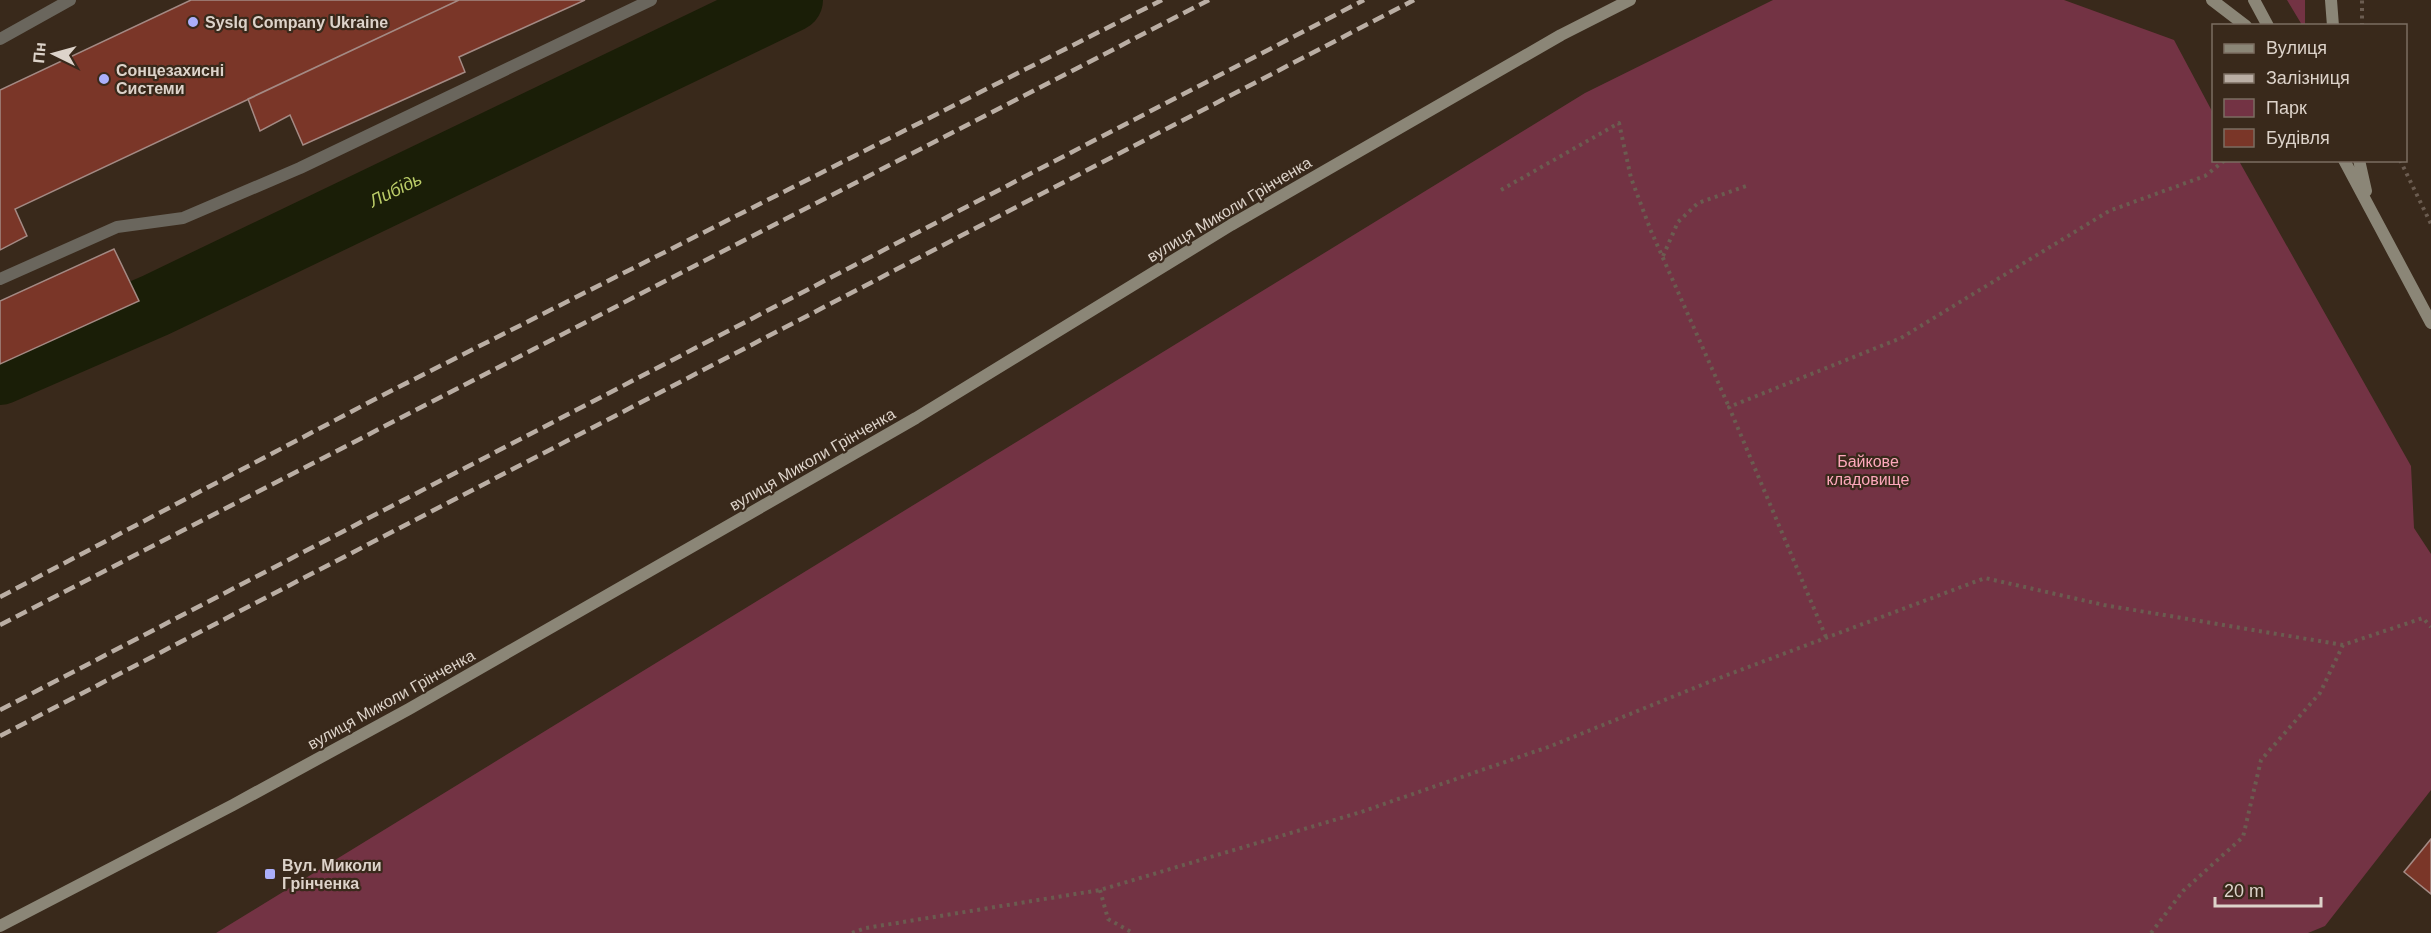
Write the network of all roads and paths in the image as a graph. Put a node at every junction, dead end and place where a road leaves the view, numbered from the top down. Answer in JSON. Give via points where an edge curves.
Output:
{"nodes":[{"id":1,"x":70,"y":0,"type":"edge"},
{"id":2,"x":651,"y":0,"type":"edge"},
{"id":3,"x":1630,"y":0,"type":"edge"},
{"id":4,"x":2212,"y":0,"type":"edge"},
{"id":5,"x":2254,"y":0,"type":"edge"},
{"id":6,"x":2331,"y":0,"type":"edge"},
{"id":7,"x":2362,"y":0,"type":"edge"},
{"id":8,"x":2243,"y":24,"type":"edge"},
{"id":9,"x":2267,"y":24,"type":"edge"},
{"id":10,"x":2333,"y":24,"type":"edge"},
{"id":11,"x":2362,"y":24,"type":"edge"},
{"id":12,"x":0,"y":39,"type":"edge"},
{"id":13,"x":2222,"y":162,"type":"edge"},
{"id":14,"x":2345,"y":162,"type":"edge"},
{"id":15,"x":2359,"y":162,"type":"edge"},
{"id":16,"x":2401,"y":162,"type":"edge"},
{"id":17,"x":1746,"y":186,"type":"dead end"},
{"id":18,"x":1501,"y":190,"type":"dead end"},
{"id":19,"x":2370,"y":207,"type":"junction"},
{"id":20,"x":2431,"y":224,"type":"edge"},
{"id":21,"x":1663,"y":257,"type":"junction"},
{"id":22,"x":0,"y":279,"type":"edge"},
{"id":23,"x":2431,"y":323,"type":"edge"},
{"id":24,"x":1729,"y":407,"type":"junction"},
{"id":25,"x":2431,"y":627,"type":"edge"},
{"id":26,"x":1826,"y":637,"type":"junction"},
{"id":27,"x":2343,"y":645,"type":"junction"},
{"id":28,"x":1100,"y":890,"type":"junction"},
{"id":29,"x":0,"y":926,"type":"edge"},
{"id":30,"x":852,"y":933,"type":"edge"},
{"id":31,"x":1133,"y":933,"type":"edge"},
{"id":32,"x":2151,"y":933,"type":"edge"}],
"edges":[{"from":1,"to":12,"type":"lane"},
{"from":2,"to":22,"type":"lane","via":[[279,177],[183,218],[117,227]]},
{"from":3,"to":29,"type":"main road","name":"вулиця Миколи Грінченка","via":[[1561,35],[1231,225],[916,418],[420,704]]},
{"from":4,"to":8,"type":"main road"},
{"from":5,"to":9,"type":"main road"},
{"from":6,"to":10,"type":"main road"},
{"from":7,"to":11,"type":"path"},
{"from":13,"to":24,"type":"path","via":[[2205,176],[2109,211],[1901,338]]},
{"from":14,"to":19,"type":"main road"},
{"from":15,"to":19,"type":"main road"},
{"from":16,"to":20,"type":"path"},
{"from":17,"to":21,"type":"path","via":[[1698,203],[1678,222]]},
{"from":18,"to":21,"type":"path","via":[[1619,123],[1630,178]]},
{"from":19,"to":23,"type":"main road"},
{"from":21,"to":24,"type":"path"},
{"from":24,"to":26,"type":"path"},
{"from":25,"to":27,"type":"path","via":[[2423,618]]},
{"from":26,"to":27,"type":"path","via":[[1985,578],[2104,605]]},
{"from":26,"to":28,"type":"path","via":[[1551,746],[1361,812]]},
{"from":27,"to":32,"type":"path","via":[[2320,693],[2261,760],[2243,837],[2183,891]]},
{"from":28,"to":30,"type":"path"},
{"from":28,"to":31,"type":"path","via":[[1108,919]]}]}
